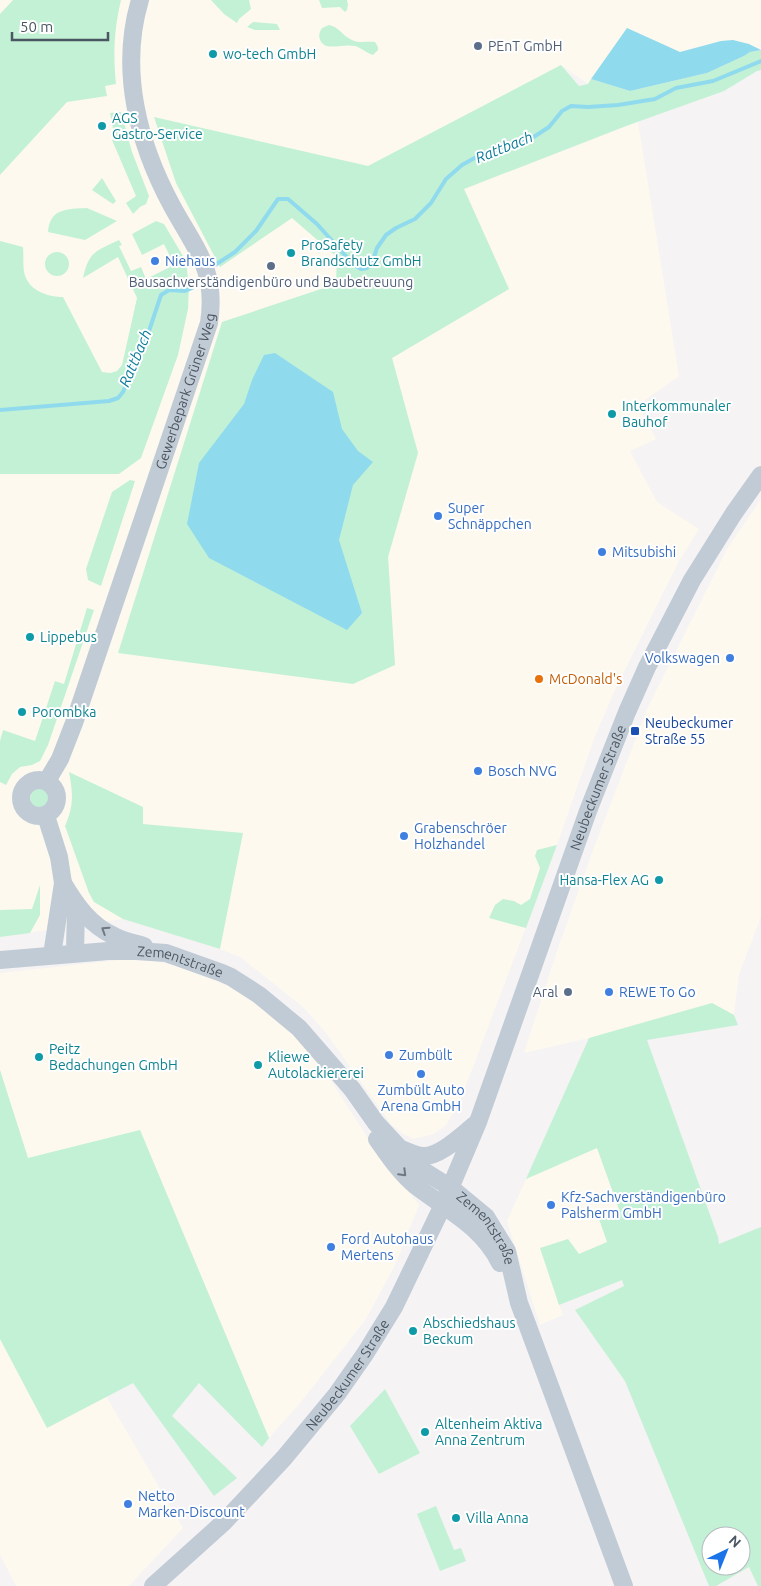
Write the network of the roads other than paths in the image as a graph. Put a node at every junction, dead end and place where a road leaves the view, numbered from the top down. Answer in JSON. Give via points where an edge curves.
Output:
{"nodes":[{"id":1,"x":140,"y":0,"type":"edge"},
{"id":2,"x":761,"y":475,"type":"edge"},
{"id":3,"x":47,"y":782,"type":"junction"},
{"id":4,"x":46,"y":816,"type":"junction"},
{"id":5,"x":63,"y":883,"type":"junction"},
{"id":6,"x":76,"y":905,"type":"junction"},
{"id":7,"x":75,"y":953,"type":"junction"},
{"id":8,"x":166,"y":953,"type":"junction"},
{"id":9,"x":52,"y":955,"type":"junction"},
{"id":10,"x":0,"y":960,"type":"edge"},
{"id":11,"x":328,"y":1060,"type":"junction"},
{"id":12,"x":478,"y":1122,"type":"junction"},
{"id":13,"x":398,"y":1148,"type":"junction"},
{"id":14,"x":451,"y":1188,"type":"junction"},
{"id":15,"x":443,"y":1205,"type":"junction"},
{"id":16,"x":519,"y":1303,"type":"junction"},
{"id":17,"x":153,"y":1586,"type":"edge"},
{"id":18,"x":624,"y":1586,"type":"edge"}],
"edges":[{"from":1,"to":3,"type":"street","name":"Gewerbepark Grüner Weg","via":[[131,64],[134,106],[154,169],[199,252],[211,289],[211,307],[209,323],[95,663],[60,759]]},
{"from":2,"to":12,"type":"street","name":"Neubeckumer Straße","via":[[692,580],[627,712],[588,811]]},
{"from":3,"to":4,"type":"street","via":[[58,795],[53,811]]},
{"from":3,"to":4,"type":"street","via":[[39,780],[25,786],[21,802],[30,814]]},
{"from":4,"to":5,"type":"street","via":[[59,857]]},
{"from":5,"to":6,"type":"street"},
{"from":5,"to":9,"type":"street"},
{"from":6,"to":7,"type":"street"},
{"from":8,"to":6,"type":"street","one_way":true,"via":[[114,936]]},
{"from":7,"to":8,"type":"street","name":"Zementstraße"},
{"from":7,"to":9,"type":"street","name":"Zementstraße"},
{"from":8,"to":11,"type":"street","name":"Zementstraße","via":[[222,973],[259,995],[299,1028]]},
{"from":9,"to":10,"type":"street","name":"Zementstraße"},
{"from":11,"to":13,"type":"street","name":"Zementstraße"},
{"from":11,"to":15,"type":"street","name":"Zementstraße","one_way":true,"via":[[398,1169]]},
{"from":12,"to":13,"type":"street","via":[[434,1154],[423,1156]]},
{"from":12,"to":14,"type":"street","name":"Neubeckumer Straße"},
{"from":13,"to":14,"type":"street","name":"Zementstraße","via":[[416,1166]]},
{"from":14,"to":15,"type":"street","name":"Neubeckumer Straße"},
{"from":14,"to":16,"type":"street","name":"Zementstraße","via":[[486,1217],[507,1252]]},
{"from":15,"to":16,"type":"street","name":"Zementstraße","via":[[478,1230],[497,1257]]},
{"from":15,"to":17,"type":"street","name":"Neubeckumer Straße","via":[[394,1307],[336,1394],[256,1490]]},
{"from":16,"to":18,"type":"street","name":"Zementstraße"}]}
